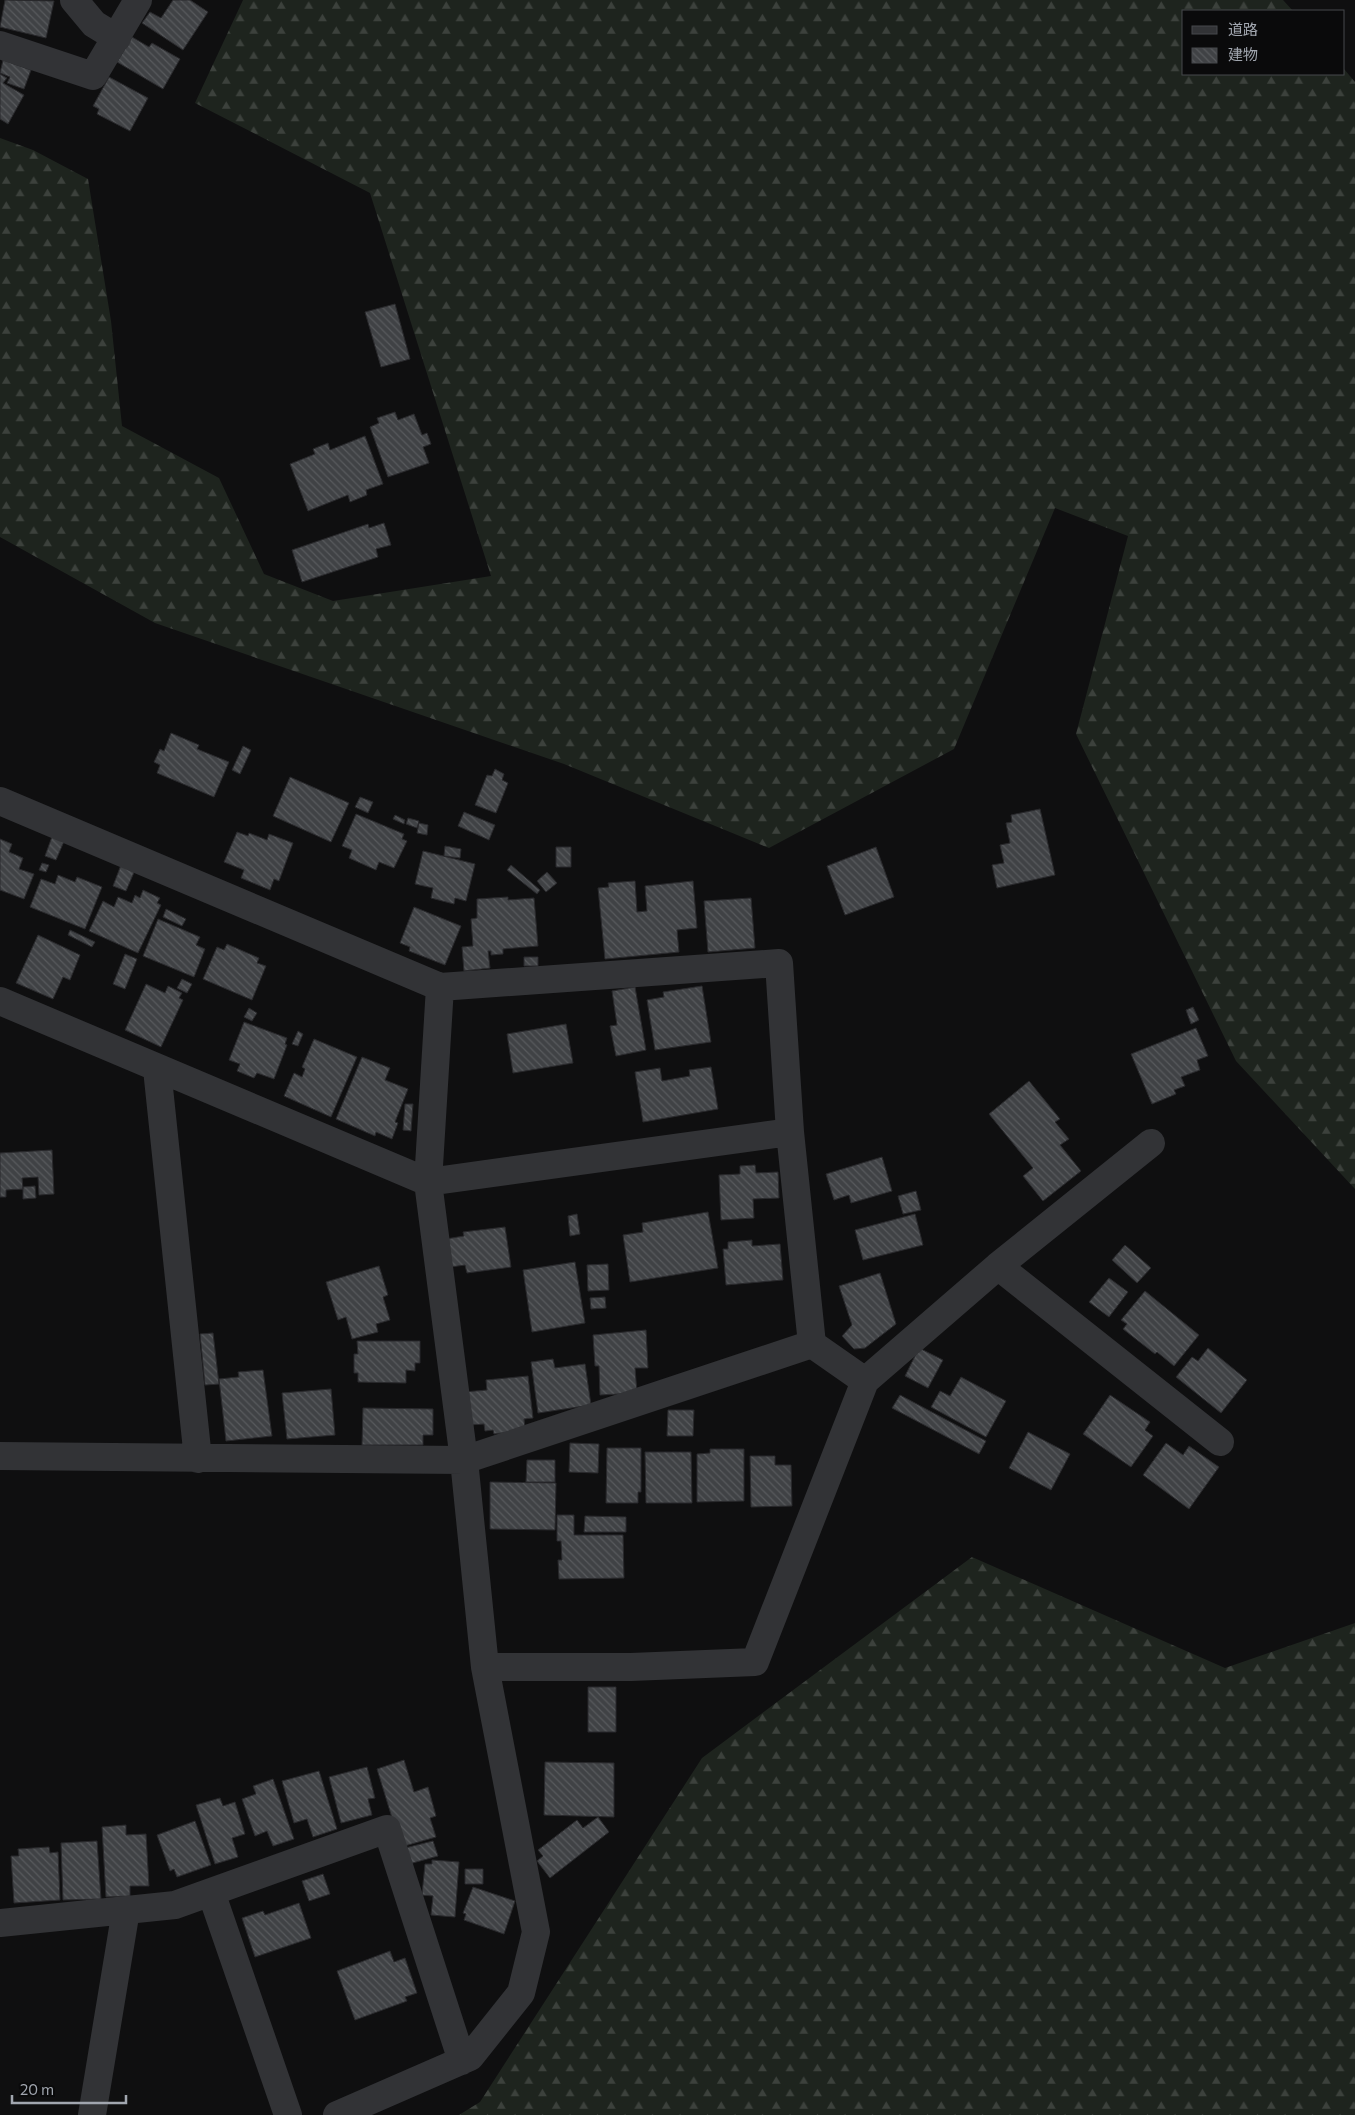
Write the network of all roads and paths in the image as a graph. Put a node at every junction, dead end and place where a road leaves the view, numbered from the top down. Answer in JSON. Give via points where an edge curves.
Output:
{"nodes":[{"id":1,"x":74,"y":0,"type":"edge"},
{"id":2,"x":138,"y":0,"type":"edge"},
{"id":3,"x":117,"y":38,"type":"junction"},
{"id":4,"x":0,"y":45,"type":"edge"},
{"id":5,"x":0,"y":801,"type":"edge"},
{"id":6,"x":440,"y":987,"type":"junction"},
{"id":7,"x":0,"y":1001,"type":"edge"},
{"id":8,"x":157,"y":1069,"type":"junction"},
{"id":9,"x":790,"y":1132,"type":"junction"},
{"id":10,"x":1151,"y":1143,"type":"dead end"},
{"id":11,"x":428,"y":1182,"type":"junction"},
{"id":12,"x":998,"y":1266,"type":"junction"},
{"id":13,"x":812,"y":1344,"type":"junction"},
{"id":14,"x":865,"y":1381,"type":"junction"},
{"id":15,"x":1220,"y":1442,"type":"dead end"},
{"id":16,"x":0,"y":1456,"type":"edge"},
{"id":17,"x":198,"y":1459,"type":"junction"},
{"id":18,"x":464,"y":1460,"type":"junction"},
{"id":19,"x":485,"y":1668,"type":"junction"},
{"id":20,"x":211,"y":1892,"type":"junction"},
{"id":21,"x":126,"y":1910,"type":"junction"},
{"id":22,"x":0,"y":1923,"type":"edge"},
{"id":23,"x":462,"y":2061,"type":"junction"},
{"id":24,"x":92,"y":2115,"type":"edge"},
{"id":25,"x":288,"y":2115,"type":"edge"},
{"id":26,"x":337,"y":2115,"type":"edge"}],
"edges":[{"from":1,"to":3,"type":"street","via":[[94,24]]},
{"from":2,"to":3,"type":"street"},
{"from":3,"to":4,"type":"street","via":[[93,76]]},
{"from":5,"to":6,"type":"street"},
{"from":6,"to":9,"type":"street","via":[[779,963]]},
{"from":6,"to":11,"type":"street"},
{"from":7,"to":8,"type":"street"},
{"from":8,"to":11,"type":"street"},
{"from":8,"to":17,"type":"street"},
{"from":9,"to":11,"type":"street"},
{"from":9,"to":13,"type":"street"},
{"from":10,"to":12,"type":"street"},
{"from":11,"to":18,"type":"street"},
{"from":12,"to":14,"type":"street"},
{"from":12,"to":15,"type":"street"},
{"from":13,"to":14,"type":"street"},
{"from":13,"to":18,"type":"street"},
{"from":14,"to":19,"type":"street","via":[[755,1662],[630,1668]]},
{"from":16,"to":17,"type":"street"},
{"from":17,"to":18,"type":"street"},
{"from":18,"to":19,"type":"street"},
{"from":19,"to":23,"type":"street","via":[[536,1932],[521,1993],[470,2057]]},
{"from":20,"to":21,"type":"street","via":[[175,1905]]},
{"from":20,"to":23,"type":"street","via":[[387,1829]]},
{"from":20,"to":25,"type":"street"},
{"from":21,"to":22,"type":"street"},
{"from":21,"to":24,"type":"street"},
{"from":23,"to":26,"type":"street"}]}
